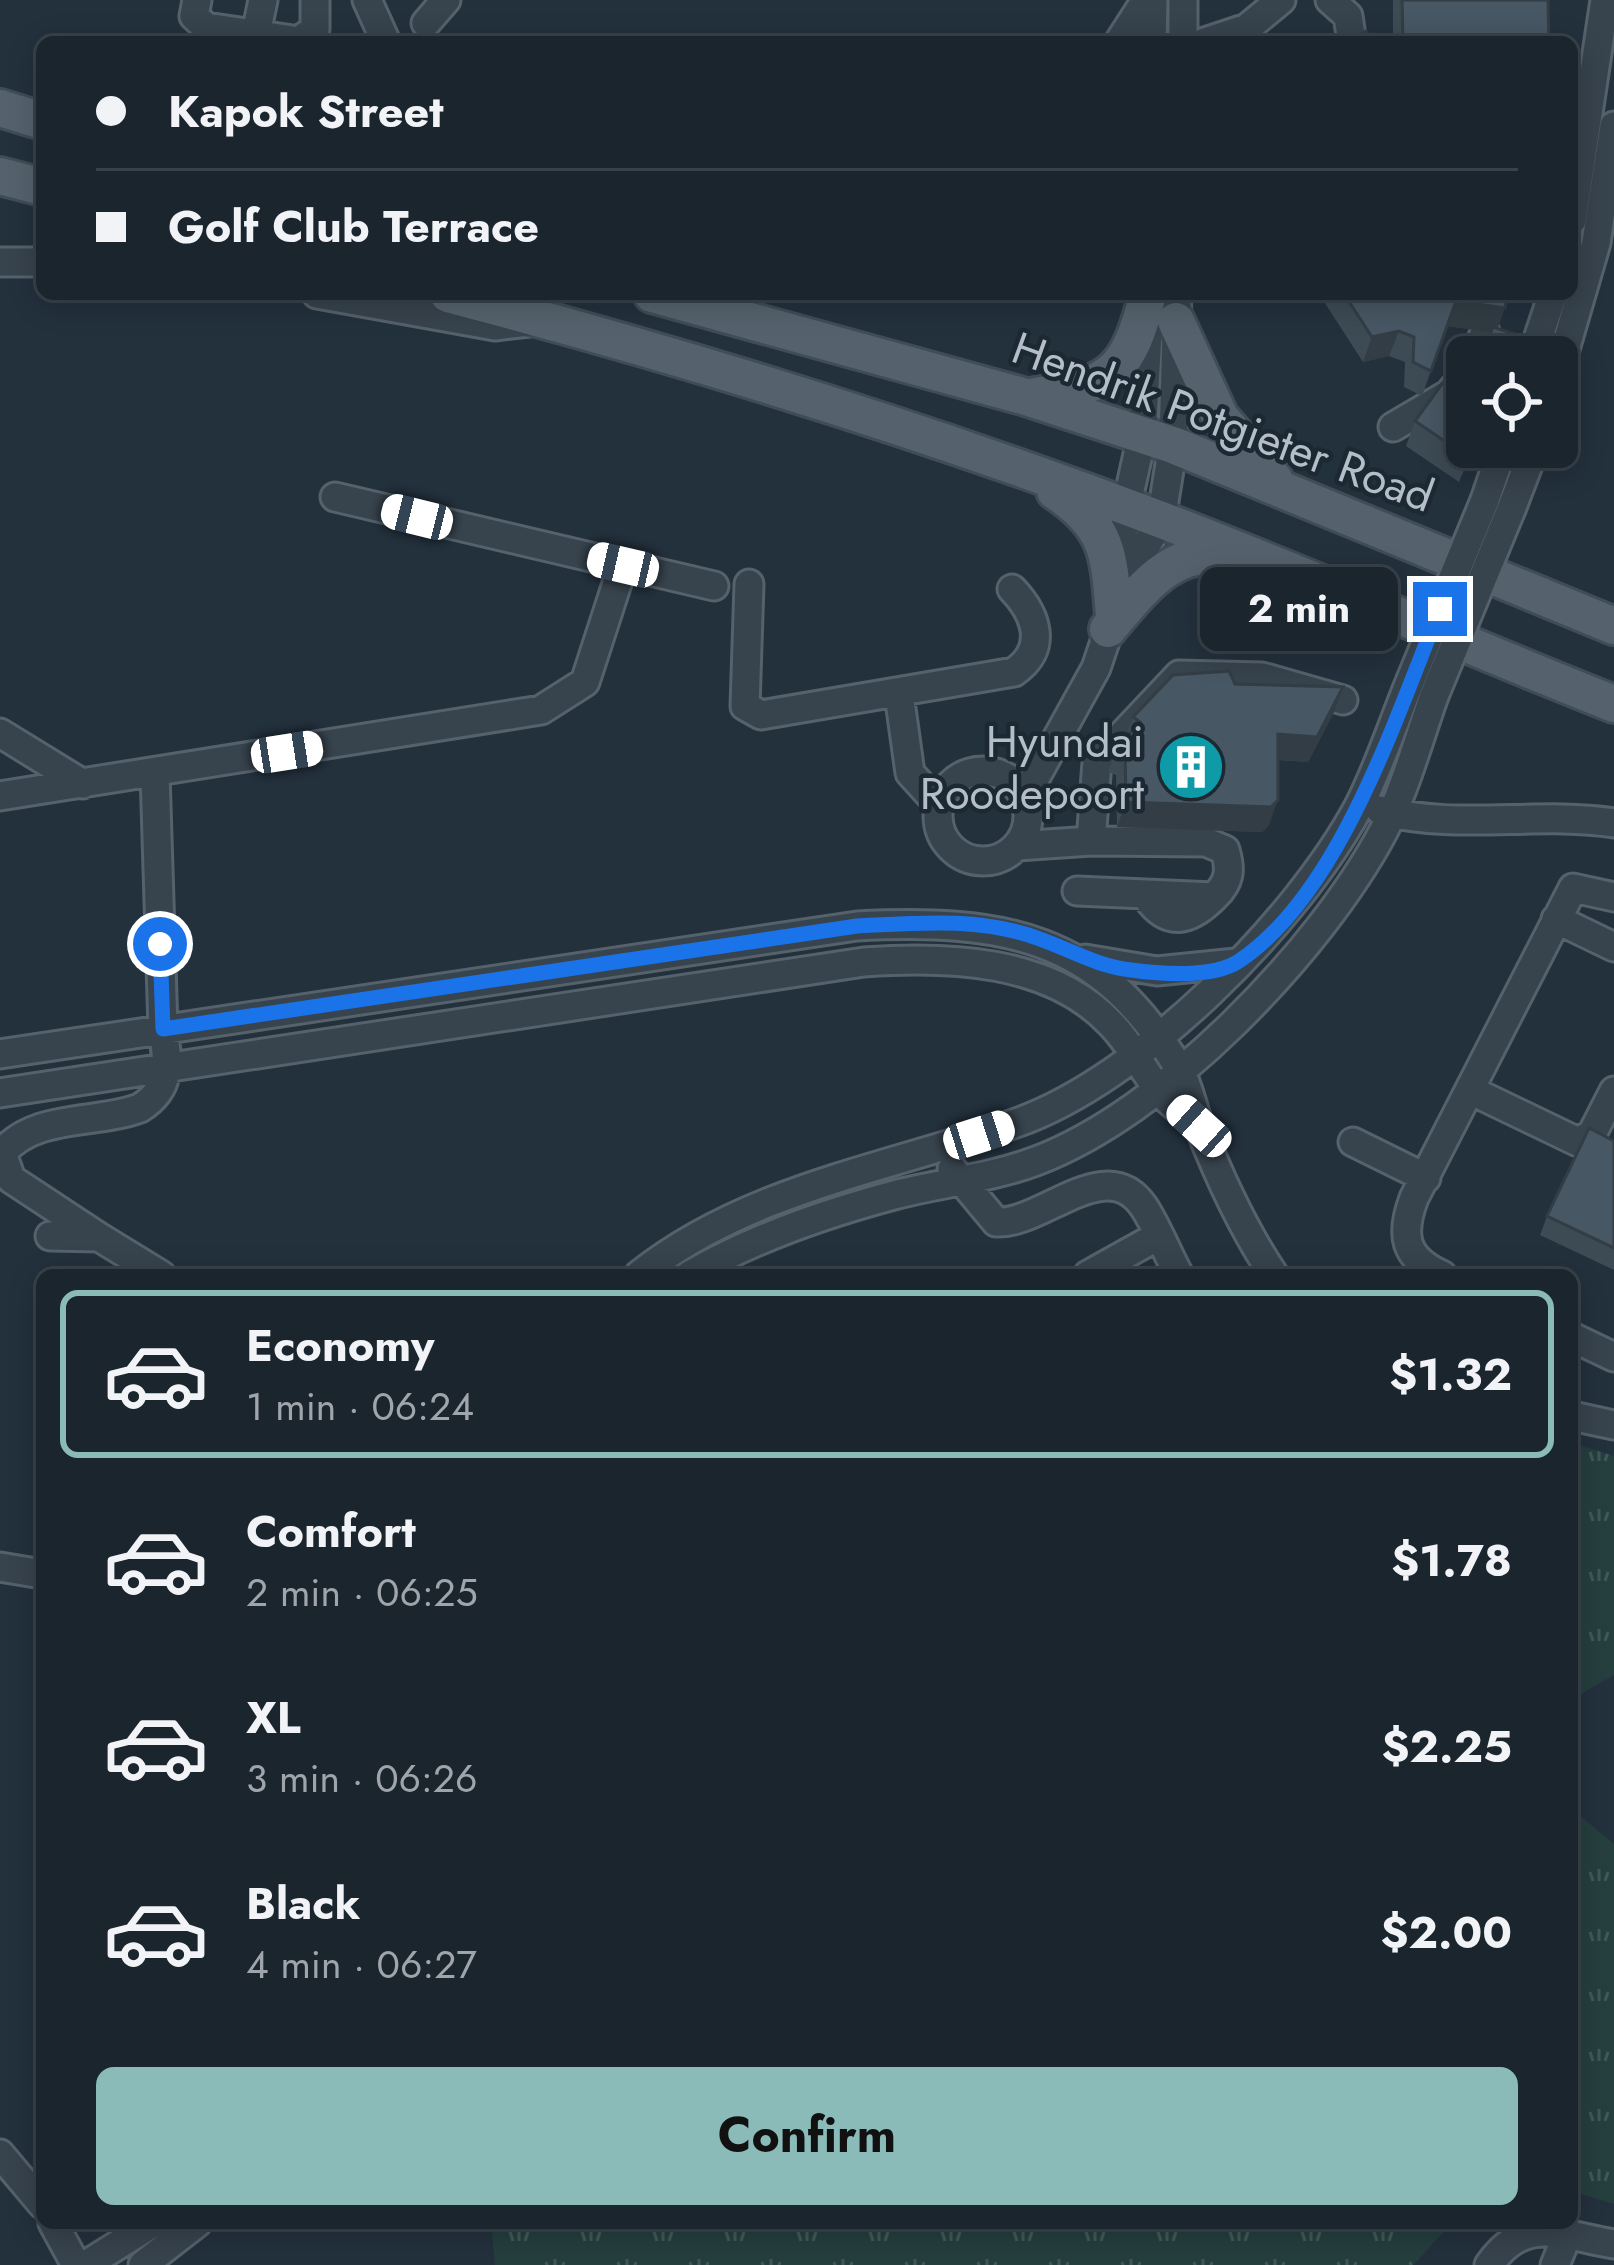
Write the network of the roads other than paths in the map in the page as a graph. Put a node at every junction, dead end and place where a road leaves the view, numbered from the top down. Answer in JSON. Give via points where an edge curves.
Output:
{"nodes":[{"id":1,"x":197,"y":0,"type":"edge"},
{"id":2,"x":263,"y":0,"type":"edge"},
{"id":3,"x":315,"y":0,"type":"edge"},
{"id":4,"x":368,"y":0,"type":"edge"},
{"id":5,"x":446,"y":0,"type":"edge"},
{"id":6,"x":1149,"y":0,"type":"edge"},
{"id":7,"x":1183,"y":0,"type":"edge"},
{"id":8,"x":1281,"y":0,"type":"edge"},
{"id":9,"x":1330,"y":0,"type":"edge"},
{"id":10,"x":1591,"y":0,"type":"edge"},
{"id":11,"x":1605,"y":0,"type":"edge"},
{"id":12,"x":426,"y":23,"type":"dead end"},
{"id":13,"x":1601,"y":31,"type":"junction"},
{"id":14,"x":256,"y":34,"type":"junction"},
{"id":15,"x":273,"y":36,"type":"edge"},
{"id":16,"x":309,"y":36,"type":"edge"},
{"id":17,"x":383,"y":36,"type":"edge"},
{"id":18,"x":1123,"y":36,"type":"edge"},
{"id":19,"x":1152,"y":36,"type":"edge"},
{"id":20,"x":1183,"y":36,"type":"edge"},
{"id":21,"x":1222,"y":36,"type":"edge"},
{"id":22,"x":1351,"y":36,"type":"edge"},
{"id":23,"x":0,"y":108,"type":"edge"},
{"id":24,"x":36,"y":119,"type":"edge"},
{"id":25,"x":1614,"y":126,"type":"edge"},
{"id":26,"x":0,"y":176,"type":"edge"},
{"id":27,"x":1578,"y":181,"type":"edge"},
{"id":28,"x":36,"y":185,"type":"edge"},
{"id":29,"x":0,"y":262,"type":"edge"},
{"id":30,"x":36,"y":262,"type":"edge"},
{"id":31,"x":350,"y":300,"type":"edge"},
{"id":32,"x":470,"y":300,"type":"edge"},
{"id":33,"x":674,"y":300,"type":"edge"},
{"id":34,"x":1148,"y":300,"type":"edge"},
{"id":35,"x":1149,"y":300,"type":"edge"},
{"id":36,"x":1551,"y":300,"type":"edge"},
{"id":37,"x":1177,"y":307,"type":"edge"},
{"id":38,"x":545,"y":320,"type":"junction"},
{"id":39,"x":1539,"y":336,"type":"edge"},
{"id":40,"x":1569,"y":336,"type":"edge"},
{"id":41,"x":1446,"y":396,"type":"edge"},
{"id":42,"x":1026,"y":397,"type":"junction"},
{"id":43,"x":1393,"y":427,"type":"dead end"},
{"id":44,"x":1157,"y":440,"type":"junction"},
{"id":45,"x":1016,"y":467,"type":"junction"},
{"id":46,"x":1501,"y":468,"type":"edge"},
{"id":47,"x":1521,"y":468,"type":"edge"},
{"id":48,"x":1278,"y":484,"type":"junction"},
{"id":49,"x":335,"y":497,"type":"dead end"},
{"id":50,"x":1498,"y":504,"type":"junction"},
{"id":51,"x":1143,"y":514,"type":"junction"},
{"id":52,"x":1260,"y":563,"type":"junction"},
{"id":53,"x":623,"y":565,"type":"junction"},
{"id":54,"x":749,"y":584,"type":"dead end"},
{"id":55,"x":715,"y":586,"type":"dead end"},
{"id":56,"x":1012,"y":589,"type":"dead end"},
{"id":57,"x":1114,"y":612,"type":"junction"},
{"id":58,"x":1614,"y":626,"type":"edge"},
{"id":59,"x":1422,"y":689,"type":"junction"},
{"id":60,"x":898,"y":694,"type":"junction"},
{"id":61,"x":1343,"y":700,"type":"edge"},
{"id":62,"x":1614,"y":704,"type":"edge"},
{"id":63,"x":1062,"y":730,"type":"junction"},
{"id":64,"x":0,"y":734,"type":"edge"},
{"id":65,"x":910,"y":754,"type":"junction"},
{"id":66,"x":155,"y":773,"type":"junction"},
{"id":67,"x":998,"y":773,"type":"junction"},
{"id":68,"x":956,"y":781,"type":"junction"},
{"id":69,"x":83,"y":784,"type":"junction"},
{"id":70,"x":0,"y":796,"type":"edge"},
{"id":71,"x":1360,"y":805,"type":"junction"},
{"id":72,"x":940,"y":806,"type":"junction"},
{"id":73,"x":1026,"y":809,"type":"junction"},
{"id":74,"x":1392,"y":814,"type":"junction"},
{"id":75,"x":1614,"y":823,"type":"edge"},
{"id":76,"x":1058,"y":840,"type":"junction"},
{"id":77,"x":1091,"y":841,"type":"junction"},
{"id":78,"x":1017,"y":846,"type":"junction"},
{"id":79,"x":1077,"y":891,"type":"dead end"},
{"id":80,"x":1614,"y":897,"type":"edge"},
{"id":81,"x":1556,"y":919,"type":"junction"},
{"id":82,"x":1614,"y":946,"type":"edge"},
{"id":83,"x":1081,"y":958,"type":"junction"},
{"id":84,"x":1237,"y":963,"type":"junction"},
{"id":85,"x":527,"y":974,"type":"junction"},
{"id":86,"x":468,"y":983,"type":"junction"},
{"id":87,"x":496,"y":1016,"type":"junction"},
{"id":88,"x":163,"y":1029,"type":"junction"},
{"id":89,"x":1146,"y":1046,"type":"junction"},
{"id":90,"x":0,"y":1054,"type":"edge"},
{"id":91,"x":169,"y":1070,"type":"junction"},
{"id":92,"x":1180,"y":1070,"type":"junction"},
{"id":93,"x":1157,"y":1089,"type":"junction"},
{"id":94,"x":1472,"y":1091,"type":"junction"},
{"id":95,"x":1614,"y":1091,"type":"edge"},
{"id":96,"x":0,"y":1093,"type":"edge"},
{"id":97,"x":1199,"y":1126,"type":"junction"},
{"id":98,"x":979,"y":1135,"type":"junction"},
{"id":99,"x":1353,"y":1142,"type":"dead end"},
{"id":100,"x":931,"y":1151,"type":"junction"},
{"id":101,"x":1426,"y":1178,"type":"junction"},
{"id":102,"x":964,"y":1179,"type":"junction"},
{"id":103,"x":50,"y":1236,"type":"dead end"},
{"id":104,"x":1158,"y":1236,"type":"junction"},
{"id":105,"x":99,"y":1237,"type":"junction"},
{"id":106,"x":151,"y":1269,"type":"edge"},
{"id":107,"x":648,"y":1269,"type":"edge"},
{"id":108,"x":702,"y":1269,"type":"edge"},
{"id":109,"x":1099,"y":1269,"type":"edge"},
{"id":110,"x":1175,"y":1269,"type":"edge"},
{"id":111,"x":1270,"y":1269,"type":"edge"},
{"id":112,"x":1430,"y":1269,"type":"edge"},
{"id":113,"x":1578,"y":1338,"type":"edge"},
{"id":114,"x":1611,"y":1345,"type":"edge"},
{"id":115,"x":1578,"y":1417,"type":"edge"},
{"id":116,"x":1614,"y":1425,"type":"edge"},
{"id":117,"x":0,"y":1567,"type":"edge"},
{"id":118,"x":36,"y":1573,"type":"edge"},
{"id":119,"x":0,"y":2154,"type":"edge"},
{"id":120,"x":36,"y":2197,"type":"edge"},
{"id":121,"x":56,"y":2229,"type":"edge"},
{"id":122,"x":143,"y":2229,"type":"edge"},
{"id":123,"x":189,"y":2229,"type":"edge"},
{"id":124,"x":1567,"y":2236,"type":"junction"},
{"id":125,"x":1614,"y":2244,"type":"edge"},
{"id":126,"x":76,"y":2265,"type":"edge"},
{"id":127,"x":86,"y":2265,"type":"edge"},
{"id":128,"x":143,"y":2265,"type":"edge"},
{"id":129,"x":1489,"y":2265,"type":"edge"},
{"id":130,"x":1556,"y":2265,"type":"edge"}],
"edges":[{"from":1,"to":14,"type":"street","via":[[198,23]]},
{"from":2,"to":14,"type":"street"},
{"from":3,"to":16,"type":"street"},
{"from":4,"to":17,"type":"street"},
{"from":5,"to":12,"type":"street"},
{"from":6,"to":18,"type":"street"},
{"from":6,"to":19,"type":"street"},
{"from":7,"to":20,"type":"street"},
{"from":8,"to":21,"type":"street","via":[[1247,28]]},
{"from":9,"to":22,"type":"street","via":[[1348,16]]},
{"from":10,"to":13,"type":"street"},
{"from":11,"to":13,"type":"street"},
{"from":13,"to":27,"type":"street"},
{"from":14,"to":15,"type":"street"},
{"from":23,"to":24,"type":"main road"},
{"from":25,"to":40,"type":"street","via":[[1596,244]]},
{"from":26,"to":28,"type":"main road"},
{"from":29,"to":30,"type":"street"},
{"from":31,"to":38,"type":"street","via":[[495,326]]},
{"from":32,"to":38,"type":"main road"},
{"from":33,"to":42,"type":"main road","name":"Hendrik Potgieter Road"},
{"from":34,"to":42,"type":"main road","via":[[1122,366],[1076,391]]},
{"from":35,"to":44,"type":"street"},
{"from":36,"to":39,"type":"street"},
{"from":37,"to":44,"type":"street"},
{"from":37,"to":48,"type":"main road","via":[[1220,417]]},
{"from":38,"to":45,"type":"main road"},
{"from":41,"to":43,"type":"street"},
{"from":42,"to":44,"type":"main road","name":"Hendrik Potgieter Road"},
{"from":44,"to":48,"type":"main road","name":"Hendrik Potgieter Road"},
{"from":44,"to":51,"type":"street"},
{"from":45,"to":51,"type":"main road"},
{"from":45,"to":57,"type":"main road","via":[[1094,524],[1109,560]]},
{"from":46,"to":50,"type":"street"},
{"from":47,"to":50,"type":"street"},
{"from":48,"to":58,"type":"main road","name":"Hendrik Potgieter Road"},
{"from":49,"to":53,"type":"street"},
{"from":50,"to":59,"type":"street","bridge":true},
{"from":51,"to":52,"type":"main road"},
{"from":51,"to":57,"type":"street"},
{"from":52,"to":57,"type":"main road","via":[[1208,552],[1172,562]]},
{"from":52,"to":62,"type":"main road"},
{"from":53,"to":55,"type":"street"},
{"from":53,"to":66,"type":"street","via":[[584,682],[541,710]]},
{"from":54,"to":60,"type":"street","via":[[749,710],[760,715]]},
{"from":56,"to":60,"type":"street","via":[[1032,616],[1037,640],[1022,666]]},
{"from":57,"to":63,"type":"street","via":[[1096,668]]},
{"from":59,"to":71,"type":"street"},
{"from":59,"to":74,"type":"street"},
{"from":60,"to":65,"type":"street"},
{"from":61,"to":77,"type":"street","via":[[1262,677],[1179,675],[1097,762]]},
{"from":63,"to":67,"type":"street"},
{"from":63,"to":73,"type":"street"},
{"from":64,"to":69,"type":"street"},
{"from":65,"to":68,"type":"street","via":[[919,767]]},
{"from":65,"to":72,"type":"street","via":[[910,773]]},
{"from":66,"to":69,"type":"street"},
{"from":66,"to":88,"type":"street"},
{"from":67,"to":68,"type":"street"},
{"from":67,"to":73,"type":"street"},
{"from":68,"to":72,"type":"street"},
{"from":69,"to":70,"type":"street"},
{"from":71,"to":74,"type":"street"},
{"from":71,"to":84,"type":"street","via":[[1304,890]]},
{"from":72,"to":78,"type":"street","via":[[942,835],[962,856],[991,860]]},
{"from":73,"to":76,"type":"street"},
{"from":73,"to":78,"type":"street"},
{"from":74,"to":75,"type":"street"},
{"from":74,"to":92,"type":"street","via":[[1305,947]]},
{"from":76,"to":77,"type":"street"},
{"from":76,"to":78,"type":"street"},
{"from":77,"to":79,"type":"street","via":[[1206,842],[1225,850],[1230,868],[1214,897],[1188,919],[1157,914],[1146,896]]},
{"from":80,"to":81,"type":"street","via":[[1573,888]]},
{"from":81,"to":82,"type":"street"},
{"from":81,"to":94,"type":"street"},
{"from":83,"to":84,"type":"street","via":[[1132,970]]},
{"from":83,"to":85,"type":"street","via":[[1001,928],[932,922]]},
{"from":83,"to":89,"type":"street"},
{"from":84,"to":89,"type":"street"},
{"from":85,"to":86,"type":"street"},
{"from":85,"to":87,"type":"street"},
{"from":86,"to":87,"type":"street"},
{"from":86,"to":88,"type":"street"},
{"from":87,"to":89,"type":"street","via":[[936,957],[1055,986]]},
{"from":87,"to":91,"type":"street"},
{"from":88,"to":90,"type":"street"},
{"from":88,"to":91,"type":"street"},
{"from":89,"to":92,"type":"street"},
{"from":89,"to":93,"type":"street"},
{"from":89,"to":98,"type":"street","via":[[1057,1107]]},
{"from":91,"to":96,"type":"street"},
{"from":91,"to":105,"type":"street","via":[[140,1108],[44,1126],[2,1153],[11,1179]]},
{"from":92,"to":93,"type":"street"},
{"from":92,"to":97,"type":"street"},
{"from":93,"to":97,"type":"street"},
{"from":93,"to":102,"type":"street","via":[[1036,1160]]},
{"from":94,"to":95,"type":"street","via":[[1578,1142],[1592,1134]]},
{"from":94,"to":101,"type":"street"},
{"from":97,"to":111,"type":"street"},
{"from":98,"to":100,"type":"street"},
{"from":98,"to":102,"type":"street"},
{"from":99,"to":101,"type":"street"},
{"from":100,"to":102,"type":"street"},
{"from":100,"to":107,"type":"street","via":[[762,1204]]},
{"from":101,"to":112,"type":"street","via":[[1404,1232],[1418,1263]]},
{"from":102,"to":104,"type":"street","via":[[988,1217],[1004,1222],[1112,1185],[1142,1204]]},
{"from":102,"to":108,"type":"street","via":[[777,1232]]},
{"from":103,"to":105,"type":"street"},
{"from":104,"to":109,"type":"street"},
{"from":104,"to":110,"type":"street"},
{"from":105,"to":106,"type":"street"},
{"from":113,"to":114,"type":"street"},
{"from":115,"to":116,"type":"street"},
{"from":117,"to":118,"type":"street"},
{"from":119,"to":120,"type":"street"},
{"from":121,"to":126,"type":"street"},
{"from":122,"to":127,"type":"street"},
{"from":123,"to":128,"type":"street"},
{"from":124,"to":125,"type":"street"},
{"from":124,"to":129,"type":"street","via":[[1523,2232]]},
{"from":124,"to":130,"type":"street"}]}
